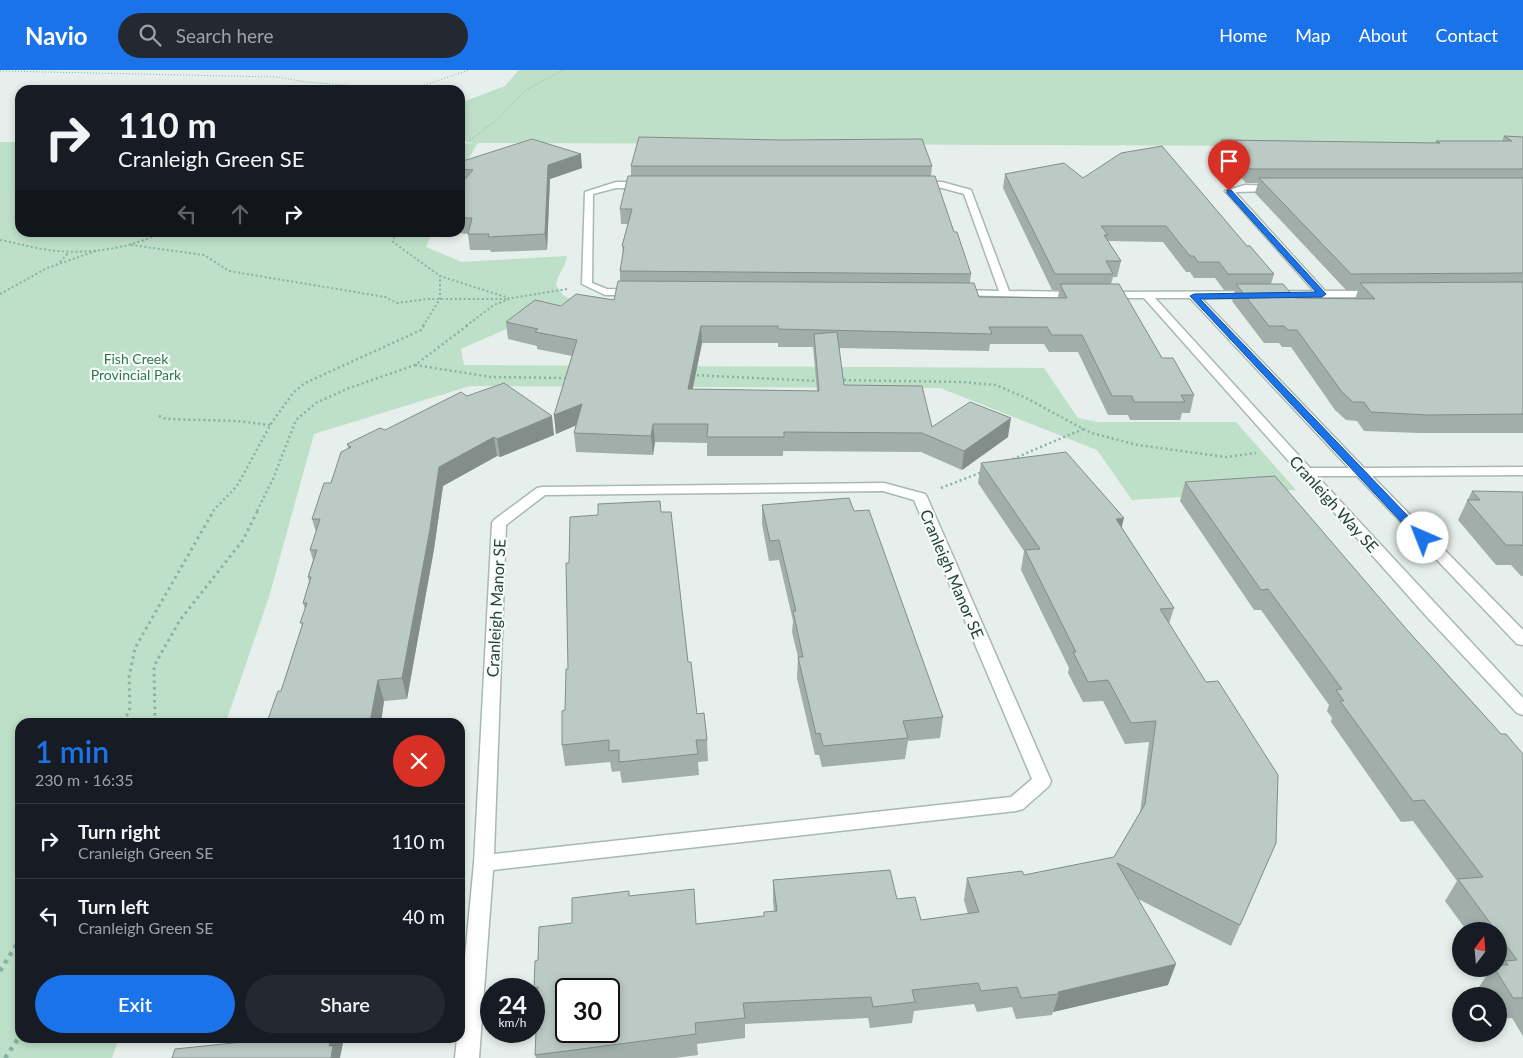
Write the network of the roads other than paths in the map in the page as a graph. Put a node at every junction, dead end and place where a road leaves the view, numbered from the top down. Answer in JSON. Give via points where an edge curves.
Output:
{"nodes":[{"id":1,"x":655,"y":185,"type":"edge"},
{"id":2,"x":913,"y":185,"type":"edge"},
{"id":3,"x":1284,"y":188,"type":"edge"},
{"id":4,"x":645,"y":292,"type":"edge"},
{"id":5,"x":945,"y":293,"type":"edge"},
{"id":6,"x":1005,"y":293,"type":"junction"},
{"id":7,"x":1322,"y":294,"type":"junction"},
{"id":8,"x":1389,"y":294,"type":"edge"},
{"id":9,"x":1148,"y":296,"type":"junction"},
{"id":10,"x":1194,"y":296,"type":"junction"},
{"id":11,"x":1359,"y":470,"type":"junction"},
{"id":12,"x":1523,"y":471,"type":"edge"},
{"id":13,"x":1307,"y":472,"type":"junction"},
{"id":14,"x":1523,"y":640,"type":"edge"},
{"id":15,"x":1523,"y":709,"type":"edge"},
{"id":16,"x":484,"y":863,"type":"junction"},
{"id":17,"x":468,"y":1058,"type":"edge"}],
"edges":[{"from":1,"to":4,"type":"street","via":[[616,185],[589,192],[587,284],[605,292]]},
{"from":2,"to":6,"type":"street","via":[[942,185],[968,192]]},
{"from":3,"to":7,"type":"street","via":[[1229,191]]},
{"from":5,"to":6,"type":"street"},
{"from":6,"to":9,"type":"street"},
{"from":7,"to":8,"type":"street"},
{"from":7,"to":10,"type":"street"},
{"from":9,"to":10,"type":"street"},
{"from":9,"to":13,"type":"street","name":"Cranleigh Way SE"},
{"from":10,"to":11,"type":"street"},
{"from":11,"to":12,"type":"street"},
{"from":11,"to":13,"type":"street"},
{"from":11,"to":14,"type":"street"},
{"from":13,"to":15,"type":"street","name":"Cranleigh Way SE"},
{"from":16,"to":16,"type":"street","name":"Cranleigh Manor SE","via":[[1016,804],[1042,781],[920,497],[884,487],[542,491],[499,523]]},
{"from":16,"to":17,"type":"street","name":"Cranleigh Manor SE"}]}
